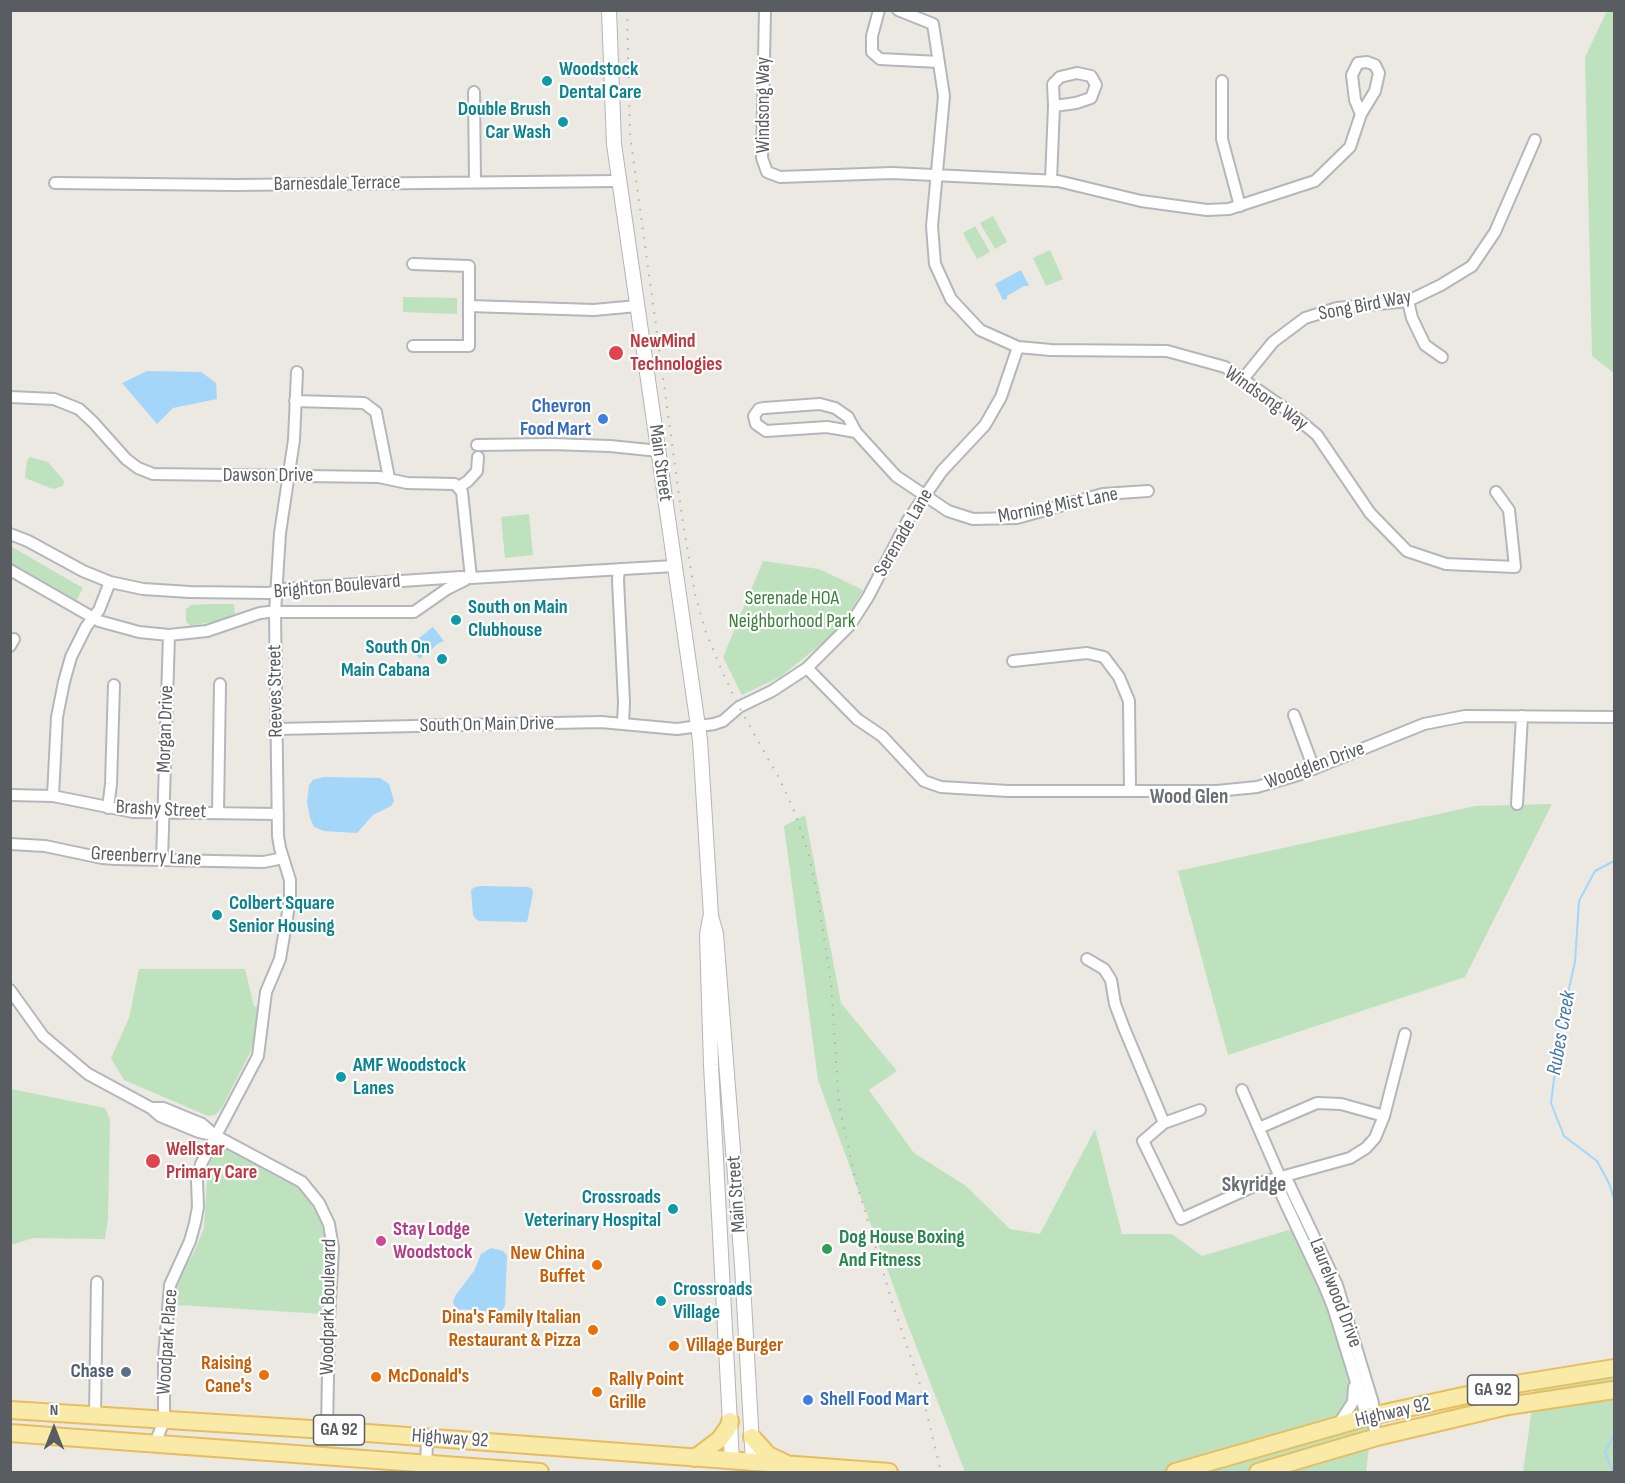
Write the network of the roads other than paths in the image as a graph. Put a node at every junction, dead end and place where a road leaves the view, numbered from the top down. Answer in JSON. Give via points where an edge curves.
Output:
{"nodes":[{"id":1,"x":609,"y":10,"type":"edge"},
{"id":2,"x":765,"y":10,"type":"edge"},
{"id":3,"x":879,"y":10,"type":"edge"},
{"id":4,"x":898,"y":10,"type":"edge"},
{"id":5,"x":939,"y":62,"type":"junction"},
{"id":6,"x":1222,"y":81,"type":"dead end"},
{"id":7,"x":474,"y":92,"type":"dead end"},
{"id":8,"x":1054,"y":106,"type":"dead end"},
{"id":9,"x":1361,"y":114,"type":"dead end"},
{"id":10,"x":1535,"y":140,"type":"dead end"},
{"id":11,"x":936,"y":176,"type":"junction"},
{"id":12,"x":619,"y":181,"type":"junction"},
{"id":13,"x":1051,"y":181,"type":"junction"},
{"id":14,"x":55,"y":183,"type":"dead end"},
{"id":15,"x":475,"y":183,"type":"junction"},
{"id":16,"x":1240,"y":206,"type":"junction"},
{"id":17,"x":413,"y":264,"type":"dead end"},
{"id":18,"x":1408,"y":302,"type":"junction"},
{"id":19,"x":469,"y":306,"type":"junction"},
{"id":20,"x":637,"y":306,"type":"junction"},
{"id":21,"x":413,"y":346,"type":"dead end"},
{"id":22,"x":1018,"y":346,"type":"junction"},
{"id":23,"x":1442,"y":357,"type":"dead end"},
{"id":24,"x":297,"y":372,"type":"dead end"},
{"id":25,"x":1243,"y":380,"type":"junction"},
{"id":26,"x":10,"y":397,"type":"edge"},
{"id":27,"x":295,"y":401,"type":"junction"},
{"id":28,"x":856,"y":432,"type":"junction"},
{"id":29,"x":477,"y":445,"type":"dead end"},
{"id":30,"x":659,"y":451,"type":"junction"},
{"id":31,"x":478,"y":457,"type":"dead end"},
{"id":32,"x":288,"y":476,"type":"junction"},
{"id":33,"x":389,"y":478,"type":"junction"},
{"id":34,"x":459,"y":487,"type":"junction"},
{"id":35,"x":1148,"y":491,"type":"dead end"},
{"id":36,"x":1496,"y":492,"type":"dead end"},
{"id":37,"x":924,"y":496,"type":"junction"},
{"id":38,"x":10,"y":534,"type":"edge"},
{"id":39,"x":674,"y":566,"type":"junction"},
{"id":40,"x":620,"y":568,"type":"junction"},
{"id":41,"x":10,"y":570,"type":"edge"},
{"id":42,"x":469,"y":578,"type":"junction"},
{"id":43,"x":110,"y":582,"type":"junction"},
{"id":44,"x":275,"y":591,"type":"junction"},
{"id":45,"x":275,"y":613,"type":"junction"},
{"id":46,"x":93,"y":618,"type":"junction"},
{"id":47,"x":170,"y":635,"type":"junction"},
{"id":48,"x":1013,"y":661,"type":"dead end"},
{"id":49,"x":807,"y":668,"type":"junction"},
{"id":50,"x":220,"y":684,"type":"dead end"},
{"id":51,"x":114,"y":685,"type":"dead end"},
{"id":52,"x":1294,"y":715,"type":"dead end"},
{"id":53,"x":1522,"y":716,"type":"junction"},
{"id":54,"x":1614,"y":717,"type":"edge"},
{"id":55,"x":623,"y":724,"type":"junction"},
{"id":56,"x":697,"y":726,"type":"junction"},
{"id":57,"x":277,"y":729,"type":"junction"},
{"id":58,"x":1314,"y":769,"type":"junction"},
{"id":59,"x":1130,"y":790,"type":"junction"},
{"id":60,"x":10,"y":795,"type":"edge"},
{"id":61,"x":53,"y":796,"type":"junction"},
{"id":62,"x":1517,"y":804,"type":"dead end"},
{"id":63,"x":108,"y":808,"type":"junction"},
{"id":64,"x":163,"y":813,"type":"junction"},
{"id":65,"x":218,"y":813,"type":"junction"},
{"id":66,"x":278,"y":814,"type":"junction"},
{"id":67,"x":10,"y":844,"type":"edge"},
{"id":68,"x":283,"y":858,"type":"junction"},
{"id":69,"x":162,"y":860,"type":"junction"},
{"id":70,"x":711,"y":916,"type":"junction"},
{"id":71,"x":1087,"y":959,"type":"dead end"},
{"id":72,"x":10,"y":990,"type":"edge"},
{"id":73,"x":263,"y":1007,"type":"joint"},
{"id":74,"x":1405,"y":1034,"type":"dead end"},
{"id":75,"x":1242,"y":1090,"type":"dead end"},
{"id":76,"x":1200,"y":1110,"type":"dead end"},
{"id":77,"x":1384,"y":1116,"type":"junction"},
{"id":78,"x":1164,"y":1124,"type":"junction"},
{"id":79,"x":1258,"y":1128,"type":"junction"},
{"id":80,"x":216,"y":1136,"type":"junction"},
{"id":81,"x":1280,"y":1177,"type":"junction"},
{"id":82,"x":97,"y":1282,"type":"dead end"},
{"id":83,"x":1614,"y":1368,"type":"edge"},
{"id":84,"x":1354,"y":1380,"type":"junction"},
{"id":85,"x":1614,"y":1390,"type":"edge"},
{"id":86,"x":10,"y":1410,"type":"edge"},
{"id":87,"x":95,"y":1416,"type":"junction"},
{"id":88,"x":1371,"y":1416,"type":"junction"},
{"id":89,"x":164,"y":1421,"type":"junction"},
{"id":90,"x":730,"y":1421,"type":"junction"},
{"id":91,"x":1338,"y":1425,"type":"junction"},
{"id":92,"x":327,"y":1430,"type":"junction"},
{"id":93,"x":10,"y":1433,"type":"edge"},
{"id":94,"x":427,"y":1437,"type":"junction"},
{"id":95,"x":752,"y":1437,"type":"junction"},
{"id":96,"x":1377,"y":1437,"type":"junction"},
{"id":97,"x":155,"y":1443,"type":"junction"},
{"id":98,"x":695,"y":1458,"type":"junction"},
{"id":99,"x":792,"y":1466,"type":"junction"},
{"id":100,"x":732,"y":1467,"type":"edge"},
{"id":101,"x":426,"y":1468,"type":"edge"},
{"id":102,"x":753,"y":1468,"type":"edge"},
{"id":103,"x":540,"y":1473,"type":"edge"},
{"id":104,"x":889,"y":1473,"type":"edge"},
{"id":105,"x":1175,"y":1473,"type":"edge"},
{"id":106,"x":1258,"y":1473,"type":"edge"}],
"edges":[{"from":1,"to":12,"type":"main road","name":"Main Street","via":[[612,121]]},
{"from":2,"to":11,"type":"street","name":"Windsong Way","via":[[762,158],[767,172],[780,177],[892,173]]},
{"from":3,"to":5,"type":"street","via":[[872,52],[880,59]]},
{"from":4,"to":5,"type":"street","name":"Windsong Way","via":[[933,24]]},
{"from":5,"to":11,"type":"street","name":"Windsong Way","via":[[944,96]]},
{"from":6,"to":16,"type":"street","via":[[1222,138]]},
{"from":7,"to":15,"type":"street"},
{"from":8,"to":13,"type":"street"},
{"from":9,"to":16,"type":"street","name":"Windsong Way","via":[[1350,147],[1316,181]]},
{"from":10,"to":18,"type":"street","name":"Song Bird Way","via":[[1495,232],[1472,266]]},
{"from":11,"to":13,"type":"street","name":"Windsong Way"},
{"from":11,"to":22,"type":"street","name":"Windsong Way","via":[[932,226],[935,264],[951,299],[980,330]]},
{"from":12,"to":15,"type":"street","name":"Barnesdale Terrace"},
{"from":12,"to":20,"type":"main road","name":"Main Street"},
{"from":13,"to":16,"type":"street","name":"Windsong Way","via":[[1141,201],[1207,210]]},
{"from":14,"to":15,"type":"street","name":"Barnesdale Terrace"},
{"from":17,"to":19,"type":"street","via":[[469,266]]},
{"from":18,"to":23,"type":"street","via":[[1425,345]]},
{"from":18,"to":25,"type":"street","name":"Song Bird Way","via":[[1337,308],[1305,318],[1273,342]]},
{"from":19,"to":20,"type":"street","via":[[594,310]]},
{"from":19,"to":21,"type":"street","via":[[469,346]]},
{"from":20,"to":30,"type":"main road","name":"Main Street"},
{"from":22,"to":25,"type":"street","name":"Windsong Way","via":[[1167,351],[1224,367]]},
{"from":22,"to":37,"type":"street","name":"Serenade Lane","via":[[1001,396],[985,425]]},
{"from":24,"to":27,"type":"street","name":"Reeves Street"},
{"from":25,"to":36,"type":"street","name":"Windsong Way","via":[[1317,435],[1370,513],[1407,550],[1446,564],[1515,567],[1509,510]]},
{"from":26,"to":32,"type":"street","name":"Dawson Drive","via":[[54,399],[71,405],[86,415],[126,459],[153,474]]},
{"from":27,"to":32,"type":"street","name":"Reeves Street"},
{"from":27,"to":33,"type":"street","via":[[364,403],[376,412]]},
{"from":28,"to":28,"type":"street","name":"Morning Mist Lane","via":[[842,411],[827,405],[764,408],[754,416],[756,424],[766,431],[827,427]]},
{"from":28,"to":37,"type":"street","name":"Morning Mist Lane","via":[[884,465]]},
{"from":29,"to":30,"type":"street","via":[[562,444]]},
{"from":30,"to":39,"type":"main road","name":"Main Street"},
{"from":31,"to":34,"type":"street","via":[[477,471]]},
{"from":32,"to":33,"type":"street","name":"Dawson Drive"},
{"from":32,"to":44,"type":"street","name":"Reeves Street"},
{"from":33,"to":34,"type":"street","name":"Dawson Drive"},
{"from":34,"to":42,"type":"street"},
{"from":35,"to":37,"type":"street","name":"Morning Mist Lane","via":[[1103,494],[1032,515],[1003,519],[960,516]]},
{"from":37,"to":49,"type":"street","name":"Serenade Lane","via":[[850,625]]},
{"from":38,"to":43,"type":"street","name":"Brighton Boulevard"},
{"from":39,"to":40,"type":"street","name":"Brighton Boulevard"},
{"from":39,"to":56,"type":"main road","name":"Main Street"},
{"from":40,"to":42,"type":"street","name":"Brighton Boulevard"},
{"from":40,"to":55,"type":"street"},
{"from":41,"to":46,"type":"street"},
{"from":42,"to":44,"type":"street","name":"Brighton Boulevard"},
{"from":42,"to":45,"type":"street","via":[[414,612]]},
{"from":43,"to":44,"type":"street","name":"Brighton Boulevard","via":[[190,592]]},
{"from":43,"to":46,"type":"street"},
{"from":44,"to":45,"type":"street","name":"Reeves Street"},
{"from":45,"to":47,"type":"street","via":[[260,613],[199,632]]},
{"from":45,"to":57,"type":"street","name":"Reeves Street"},
{"from":46,"to":47,"type":"street","via":[[126,629]]},
{"from":46,"to":61,"type":"street","via":[[71,657],[59,702]]},
{"from":47,"to":64,"type":"street","name":"Morgan Drive"},
{"from":48,"to":59,"type":"street","via":[[1087,653],[1104,657],[1119,677],[1129,701]]},
{"from":49,"to":56,"type":"street","name":"Serenade Lane","via":[[739,707],[723,721]]},
{"from":49,"to":59,"type":"street","name":"Woodglen Drive","via":[[857,719],[882,736],[924,782],[941,787],[1008,791]]},
{"from":50,"to":65,"type":"street"},
{"from":51,"to":63,"type":"street"},
{"from":52,"to":58,"type":"street"},
{"from":53,"to":54,"type":"street","name":"Woodglen Drive"},
{"from":53,"to":58,"type":"street","name":"Woodglen Drive","via":[[1466,716],[1424,724]]},
{"from":53,"to":62,"type":"street"},
{"from":55,"to":56,"type":"street","name":"South On Main Drive","via":[[667,729]]},
{"from":55,"to":57,"type":"street","name":"South On Main Drive"},
{"from":56,"to":70,"type":"main road","name":"Main Street"},
{"from":57,"to":66,"type":"street","name":"Reeves Street"},
{"from":58,"to":59,"type":"street","name":"Woodglen Drive","via":[[1257,787],[1217,791]]},
{"from":60,"to":61,"type":"street","name":"Brashy Street"},
{"from":61,"to":63,"type":"street","name":"Brashy Street"},
{"from":63,"to":64,"type":"street","name":"Brashy Street"},
{"from":64,"to":65,"type":"street","name":"Brashy Street"},
{"from":64,"to":69,"type":"street","name":"Morgan Drive"},
{"from":65,"to":66,"type":"street","name":"Brashy Street"},
{"from":66,"to":68,"type":"street","name":"Reeves Street"},
{"from":67,"to":69,"type":"street","name":"Greenberry Lane","via":[[45,846],[102,858]]},
{"from":68,"to":69,"type":"street","name":"Greenberry Lane","via":[[264,862]]},
{"from":68,"to":73,"type":"street","name":"Reeves Street","via":[[290,880],[290,900],[280,959]]},
{"from":70,"to":90,"type":"main road","name":"Main Street","via":[[707,935],[710,1042]]},
{"from":70,"to":95,"type":"main road","name":"Main Street","via":[[726,1050]]},
{"from":71,"to":78,"type":"street","via":[[1104,969],[1111,980],[1115,1004]]},
{"from":72,"to":80,"type":"street","name":"Woodpark Boulevard","via":[[35,1027],[88,1074],[151,1108],[163,1108],[202,1124]]},
{"from":73,"to":80,"type":"street","name":"Woodpark Place","via":[[258,1056]]},
{"from":74,"to":77,"type":"street"},
{"from":75,"to":79,"type":"street","name":"Laurelwood Drive"},
{"from":76,"to":78,"type":"street"},
{"from":77,"to":79,"type":"street","via":[[1341,1104],[1317,1103]]},
{"from":77,"to":81,"type":"street","via":[[1375,1138],[1350,1158]]},
{"from":78,"to":81,"type":"street","via":[[1143,1141],[1180,1219]]},
{"from":79,"to":81,"type":"street","name":"Laurelwood Drive"},
{"from":80,"to":89,"type":"street","name":"Woodpark Place","via":[[201,1164],[198,1207],[190,1241],[170,1285]]},
{"from":80,"to":92,"type":"street","name":"Woodpark Boulevard","via":[[302,1182],[329,1224],[333,1248]]},
{"from":81,"to":84,"type":"street","name":"Laurelwood Drive","via":[[1277,1185],[1328,1296]]},
{"from":81,"to":88,"type":"street","name":"Laurelwood Drive","via":[[1288,1182],[1337,1285],[1373,1403]]},
{"from":82,"to":87,"type":"street"},
{"from":83,"to":88,"type":"main road","name":"Highway 92","number":"GA 92","via":[[1522,1383]]},
{"from":84,"to":88,"type":"street","name":"Laurelwood Drive"},
{"from":84,"to":91,"type":"street","name":"Laurelwood Drive","via":[[1353,1402]]},
{"from":85,"to":96,"type":"main road","name":"Highway 92","number":"GA 92","via":[[1508,1406]]},
{"from":86,"to":87,"type":"main road","name":"Highway 92","number":"GA 92"},
{"from":87,"to":89,"type":"main road","name":"Highway 92","number":"GA 92"},
{"from":88,"to":91,"type":"main road","name":"Highway 92","number":"GA 92"},
{"from":88,"to":96,"type":"street","name":"Laurelwood Drive"},
{"from":89,"to":92,"type":"main road","name":"Highway 92","number":"GA 92"},
{"from":89,"to":97,"type":"street","name":"Woodpark Place"},
{"from":90,"to":98,"type":"main road","via":[[716,1443]]},
{"from":90,"to":100,"type":"main road","name":"Main Street"},
{"from":91,"to":105,"type":"main road","name":"Highway 92","number":"GA 92"},
{"from":92,"to":94,"type":"main road","name":"Highway 92","number":"GA 92"},
{"from":93,"to":97,"type":"main road","name":"Highway 92","number":"GA 92"},
{"from":94,"to":98,"type":"main road","name":"Highway 92","number":"GA 92"},
{"from":94,"to":101,"type":"street"},
{"from":95,"to":99,"type":"main road","via":[[768,1455]]},
{"from":95,"to":102,"type":"main road","name":"Main Street"},
{"from":96,"to":106,"type":"main road","name":"Highway 92","number":"GA 92"},
{"from":97,"to":101,"type":"main road","name":"Highway 92","number":"GA 92"},
{"from":98,"to":100,"type":"main road","name":"Highway 92","number":"GA 92"},
{"from":99,"to":102,"type":"main road","name":"Highway 92","number":"GA 92"},
{"from":99,"to":104,"type":"main road","name":"Highway 92","number":"GA 92"},
{"from":100,"to":102,"type":"main road","name":"Highway 92","number":"GA 92"},
{"from":101,"to":103,"type":"main road","name":"Highway 92","number":"GA 92"}]}
